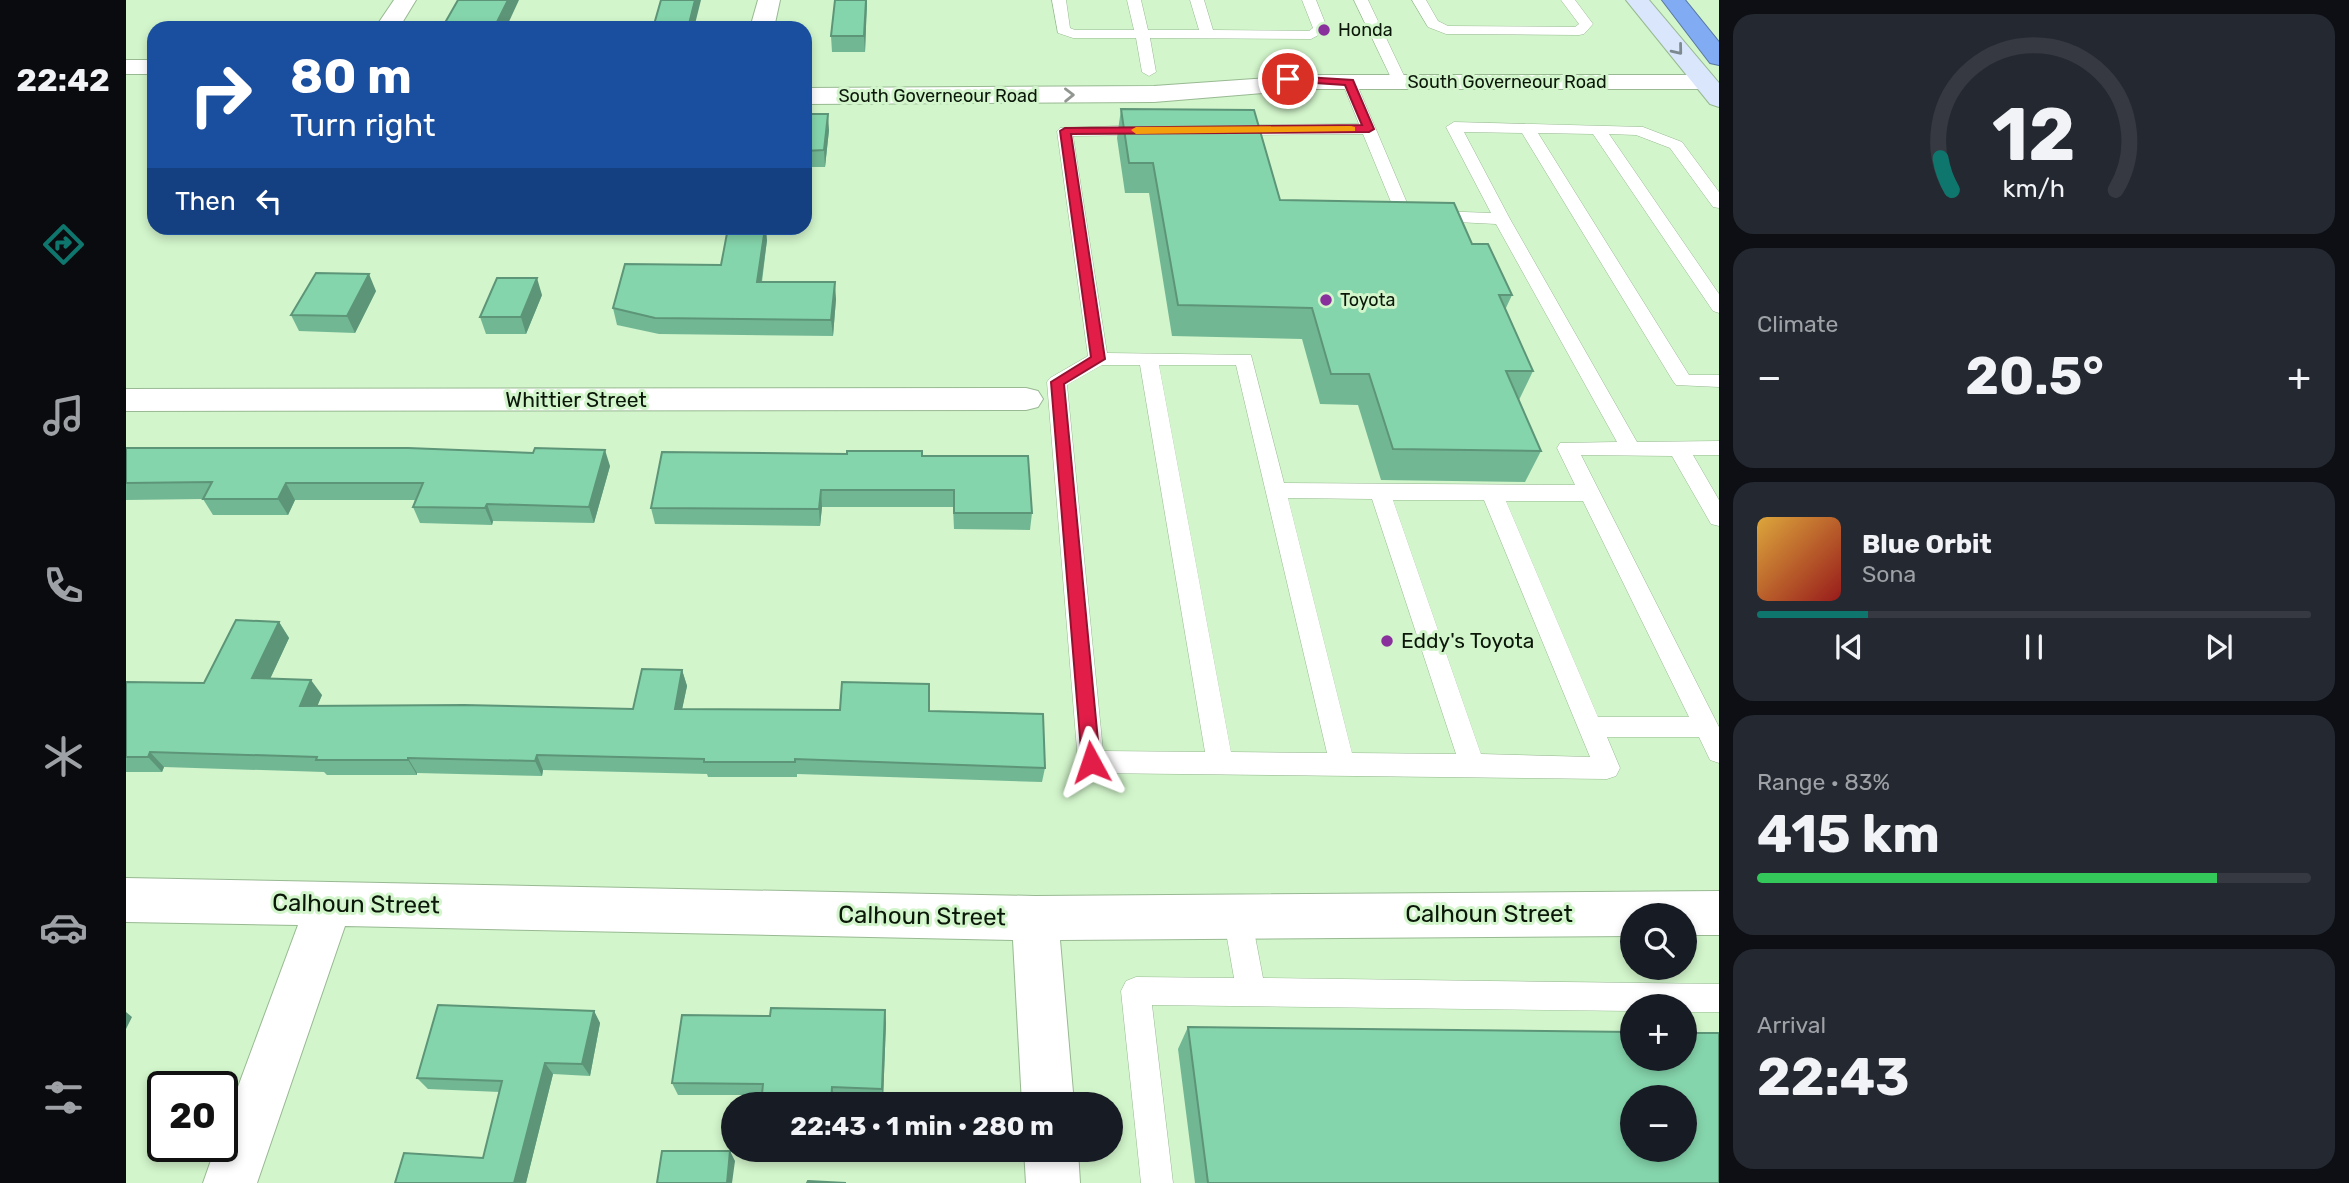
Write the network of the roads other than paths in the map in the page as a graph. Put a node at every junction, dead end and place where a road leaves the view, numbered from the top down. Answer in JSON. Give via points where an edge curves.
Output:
{"nodes":[{"id":1,"x":405,"y":0,"type":"edge"},
{"id":2,"x":769,"y":0,"type":"edge"},
{"id":3,"x":1059,"y":0,"type":"edge"},
{"id":4,"x":1134,"y":0,"type":"edge"},
{"id":5,"x":1197,"y":0,"type":"edge"},
{"id":6,"x":1309,"y":0,"type":"edge"},
{"id":7,"x":1361,"y":0,"type":"edge"},
{"id":8,"x":1419,"y":0,"type":"edge"},
{"id":9,"x":1568,"y":0,"type":"edge"},
{"id":10,"x":1637,"y":0,"type":"edge"},
{"id":11,"x":1673,"y":0,"type":"edge"},
{"id":12,"x":392,"y":21,"type":"edge"},
{"id":13,"x":764,"y":21,"type":"edge"},
{"id":14,"x":1142,"y":34,"type":"junction"},
{"id":15,"x":1206,"y":34,"type":"junction"},
{"id":16,"x":1719,"y":58,"type":"edge"},
{"id":17,"x":126,"y":67,"type":"edge"},
{"id":18,"x":147,"y":67,"type":"edge"},
{"id":19,"x":858,"y":72,"type":"dead end"},
{"id":20,"x":1349,"y":82,"type":"junction"},
{"id":21,"x":1400,"y":82,"type":"junction"},
{"id":22,"x":1152,"y":83,"type":"junction"},
{"id":23,"x":1712,"y":90,"type":"edge"},
{"id":24,"x":812,"y":96,"type":"edge"},
{"id":25,"x":1527,"y":128,"type":"junction"},
{"id":26,"x":1369,"y":129,"type":"junction"},
{"id":27,"x":1598,"y":129,"type":"junction"},
{"id":28,"x":1175,"y":130,"type":"edge"},
{"id":29,"x":1203,"y":130,"type":"edge"},
{"id":30,"x":1719,"y":203,"type":"edge"},
{"id":31,"x":1502,"y":219,"type":"junction"},
{"id":32,"x":1719,"y":307,"type":"edge"},
{"id":33,"x":1098,"y":359,"type":"junction"},
{"id":34,"x":1148,"y":359,"type":"junction"},
{"id":35,"x":1719,"y":381,"type":"edge"},
{"id":36,"x":1026,"y":399,"type":"dead end"},
{"id":37,"x":126,"y":400,"type":"edge"},
{"id":38,"x":1719,"y":448,"type":"edge"},
{"id":39,"x":1631,"y":449,"type":"junction"},
{"id":40,"x":1678,"y":449,"type":"junction"},
{"id":41,"x":1275,"y":489,"type":"junction"},
{"id":42,"x":1380,"y":492,"type":"junction"},
{"id":43,"x":1492,"y":493,"type":"junction"},
{"id":44,"x":1589,"y":494,"type":"junction"},
{"id":45,"x":1717,"y":511,"type":"edge"},
{"id":46,"x":1590,"y":727,"type":"junction"},
{"id":47,"x":1706,"y":727,"type":"junction"},
{"id":48,"x":1719,"y":752,"type":"edge"},
{"id":49,"x":1220,"y":763,"type":"junction"},
{"id":50,"x":1342,"y":764,"type":"junction"},
{"id":51,"x":1472,"y":765,"type":"junction"},
{"id":52,"x":126,"y":900,"type":"edge"},
{"id":53,"x":329,"y":904,"type":"junction"},
{"id":54,"x":1719,"y":913,"type":"edge"},
{"id":55,"x":1237,"y":915,"type":"junction"},
{"id":56,"x":1035,"y":918,"type":"junction"},
{"id":57,"x":1251,"y":991,"type":"junction"},
{"id":58,"x":1719,"y":998,"type":"edge"},
{"id":59,"x":1047,"y":1092,"type":"edge"},
{"id":60,"x":1052,"y":1162,"type":"edge"},
{"id":61,"x":230,"y":1183,"type":"edge"},
{"id":62,"x":1053,"y":1183,"type":"edge"},
{"id":63,"x":1157,"y":1183,"type":"edge"}],
"edges":[{"from":1,"to":12,"type":"street"},
{"from":2,"to":13,"type":"street"},
{"from":3,"to":14,"type":"lane","via":[[1063,30]]},
{"from":4,"to":14,"type":"lane"},
{"from":5,"to":15,"type":"lane"},
{"from":6,"to":15,"type":"lane","via":[[1321,30],[1311,35]]},
{"from":7,"to":21,"type":"lane"},
{"from":8,"to":9,"type":"lane","via":[[1433,24],[1446,30],[1579,31],[1586,24]]},
{"from":10,"to":23,"type":"main road","one_way":true},
{"from":11,"to":16,"type":"highway"},
{"from":14,"to":15,"type":"lane"},
{"from":14,"to":22,"type":"lane"},
{"from":17,"to":18,"type":"street"},
{"from":19,"to":22,"type":"street","name":"South Governeour Road"},
{"from":20,"to":21,"type":"street","name":"South Governeour Road"},
{"from":20,"to":22,"type":"street","name":"South Governeour Road"},
{"from":20,"to":26,"type":"lane"},
{"from":21,"to":23,"type":"street","name":"South Governeour Road"},
{"from":24,"to":22,"type":"street","name":"South Governeour Road","one_way":true},
{"from":25,"to":27,"type":"lane"},
{"from":25,"to":31,"type":"lane","via":[[1454,127]]},
{"from":25,"to":35,"type":"lane","via":[[1683,381]]},
{"from":26,"to":29,"type":"lane"},
{"from":26,"to":31,"type":"lane","via":[[1404,215]]},
{"from":27,"to":30,"type":"lane","via":[[1638,130],[1676,145]]},
{"from":27,"to":32,"type":"lane"},
{"from":28,"to":33,"type":"lane","via":[[1065,131]]},
{"from":31,"to":39,"type":"lane"},
{"from":33,"to":34,"type":"lane"},
{"from":33,"to":49,"type":"lane","via":[[1057,382],[1091,762]]},
{"from":34,"to":41,"type":"lane","via":[[1244,359]]},
{"from":34,"to":49,"type":"lane"},
{"from":36,"to":37,"type":"street","name":"Whittier Street"},
{"from":38,"to":40,"type":"lane"},
{"from":39,"to":40,"type":"lane"},
{"from":39,"to":44,"type":"lane","via":[[1567,449]]},
{"from":40,"to":45,"type":"lane"},
{"from":41,"to":42,"type":"lane"},
{"from":41,"to":50,"type":"lane"},
{"from":42,"to":43,"type":"lane"},
{"from":42,"to":51,"type":"lane"},
{"from":43,"to":44,"type":"lane"},
{"from":43,"to":46,"type":"lane"},
{"from":44,"to":47,"type":"lane"},
{"from":46,"to":47,"type":"lane"},
{"from":46,"to":51,"type":"lane","via":[[1607,768]]},
{"from":47,"to":48,"type":"lane"},
{"from":49,"to":50,"type":"lane"},
{"from":50,"to":51,"type":"lane"},
{"from":52,"to":53,"type":"street","name":"Calhoun Street"},
{"from":53,"to":56,"type":"street","name":"Calhoun Street"},
{"from":53,"to":61,"type":"street"},
{"from":54,"to":55,"type":"street","name":"Calhoun Street"},
{"from":55,"to":56,"type":"street","name":"Calhoun Street"},
{"from":55,"to":57,"type":"lane"},
{"from":56,"to":59,"type":"street"},
{"from":57,"to":58,"type":"lane"},
{"from":57,"to":63,"type":"lane","via":[[1136,991]]},
{"from":60,"to":62,"type":"street"}]}
